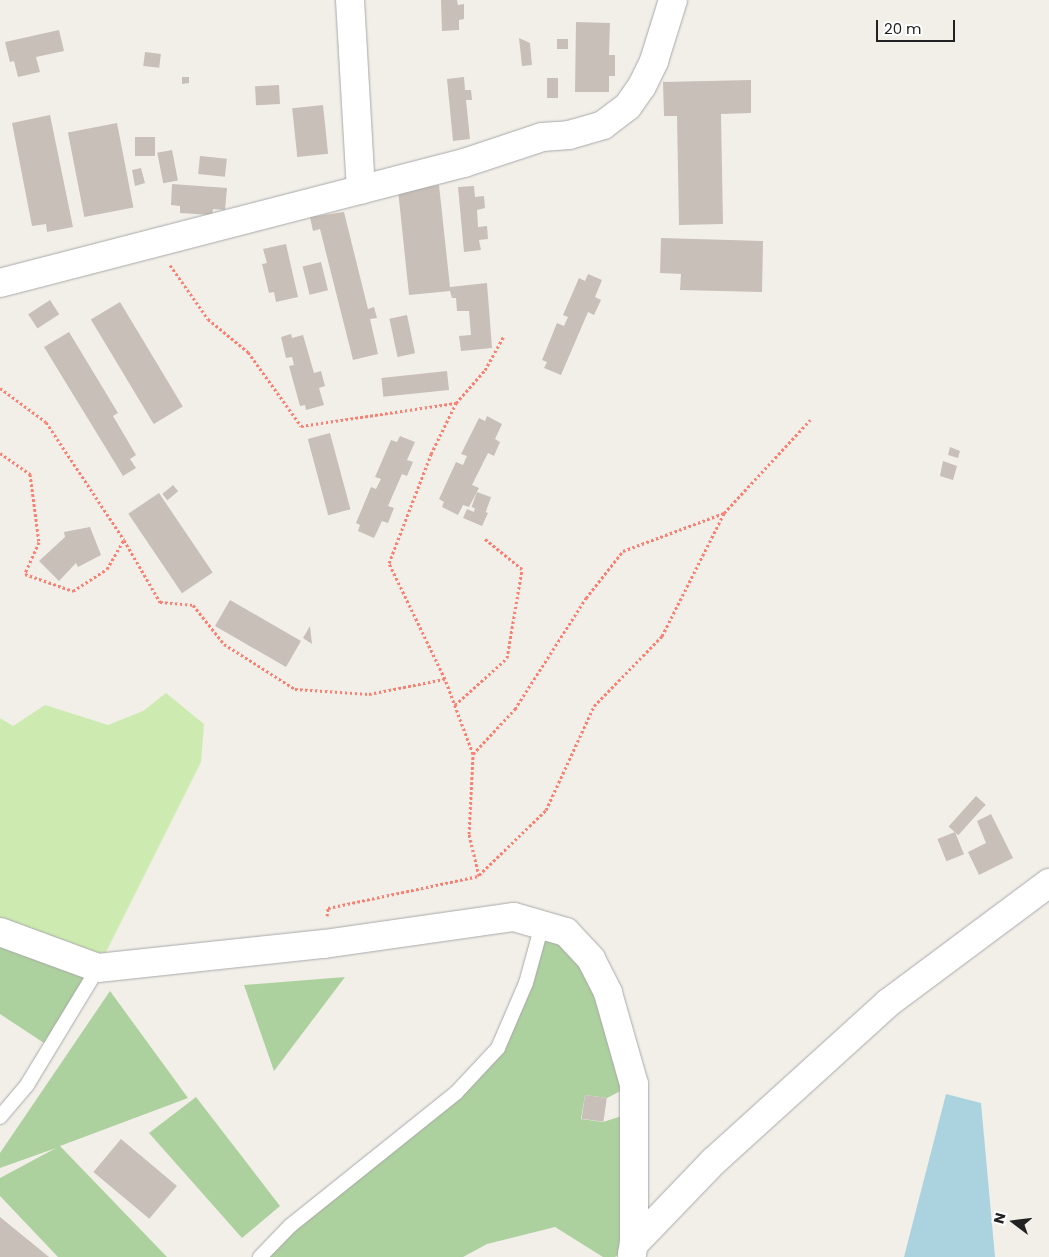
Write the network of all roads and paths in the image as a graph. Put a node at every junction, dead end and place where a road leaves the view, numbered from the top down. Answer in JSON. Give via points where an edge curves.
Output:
{"nodes":[{"id":1,"x":350,"y":0,"type":"edge"},
{"id":2,"x":672,"y":0,"type":"edge"},
{"id":3,"x":361,"y":190,"type":"junction"},
{"id":4,"x":154,"y":243,"type":"junction"},
{"id":5,"x":0,"y":283,"type":"edge"},
{"id":6,"x":503,"y":337,"type":"dead end"},
{"id":7,"x":0,"y":388,"type":"edge"},
{"id":8,"x":456,"y":403,"type":"junction"},
{"id":9,"x":810,"y":420,"type":"dead end"},
{"id":10,"x":0,"y":453,"type":"edge"},
{"id":11,"x":724,"y":513,"type":"junction"},
{"id":12,"x":484,"y":538,"type":"dead end"},
{"id":13,"x":124,"y":540,"type":"junction"},
{"id":14,"x":445,"y":679,"type":"junction"},
{"id":15,"x":455,"y":705,"type":"junction"},
{"id":16,"x":473,"y":754,"type":"junction"},
{"id":17,"x":479,"y":876,"type":"junction"},
{"id":18,"x":1049,"y":883,"type":"edge"},
{"id":19,"x":542,"y":925,"type":"junction"},
{"id":20,"x":0,"y":932,"type":"edge"},
{"id":21,"x":324,"y":944,"type":"junction"},
{"id":22,"x":98,"y":968,"type":"junction"},
{"id":23,"x":0,"y":1117,"type":"edge"},
{"id":24,"x":633,"y":1251,"type":"edge"},
{"id":25,"x":260,"y":1257,"type":"edge"}],
"edges":[{"from":1,"to":3,"type":"street"},
{"from":2,"to":3,"type":"street","via":[[654,61],[642,86],[628,106],[603,125],[569,136],[542,137],[464,163]]},
{"from":3,"to":4,"type":"street"},
{"from":4,"to":5,"type":"street"},
{"from":4,"to":8,"type":"path","via":[[208,319],[248,352],[301,426]]},
{"from":6,"to":8,"type":"path","via":[[485,370]]},
{"from":7,"to":13,"type":"path","via":[[46,422]]},
{"from":8,"to":14,"type":"path","via":[[431,454],[389,563]]},
{"from":9,"to":11,"type":"path"},
{"from":10,"to":13,"type":"path","via":[[30,474],[39,542],[25,574],[73,591],[107,569]]},
{"from":11,"to":16,"type":"path","via":[[623,551],[586,598],[515,709]]},
{"from":11,"to":17,"type":"path","via":[[662,636],[594,706],[546,810]]},
{"from":12,"to":15,"type":"path","via":[[522,569],[507,658]]},
{"from":13,"to":14,"type":"path","via":[[160,602],[193,606],[224,644],[295,689],[369,694]]},
{"from":14,"to":15,"type":"path"},
{"from":15,"to":16,"type":"path"},
{"from":16,"to":17,"type":"path","via":[[469,834]]},
{"from":17,"to":21,"type":"path","via":[[328,908]]},
{"from":18,"to":24,"type":"street","via":[[888,1003],[714,1161]]},
{"from":19,"to":21,"type":"street","via":[[514,917]]},
{"from":19,"to":24,"type":"street","via":[[566,932],[591,959],[608,993],[634,1084]]},
{"from":19,"to":25,"type":"lane","via":[[526,982],[498,1048],[456,1093],[290,1226]]},
{"from":20,"to":22,"type":"street"},
{"from":21,"to":22,"type":"street"},
{"from":22,"to":23,"type":"lane","via":[[27,1085]]}]}
